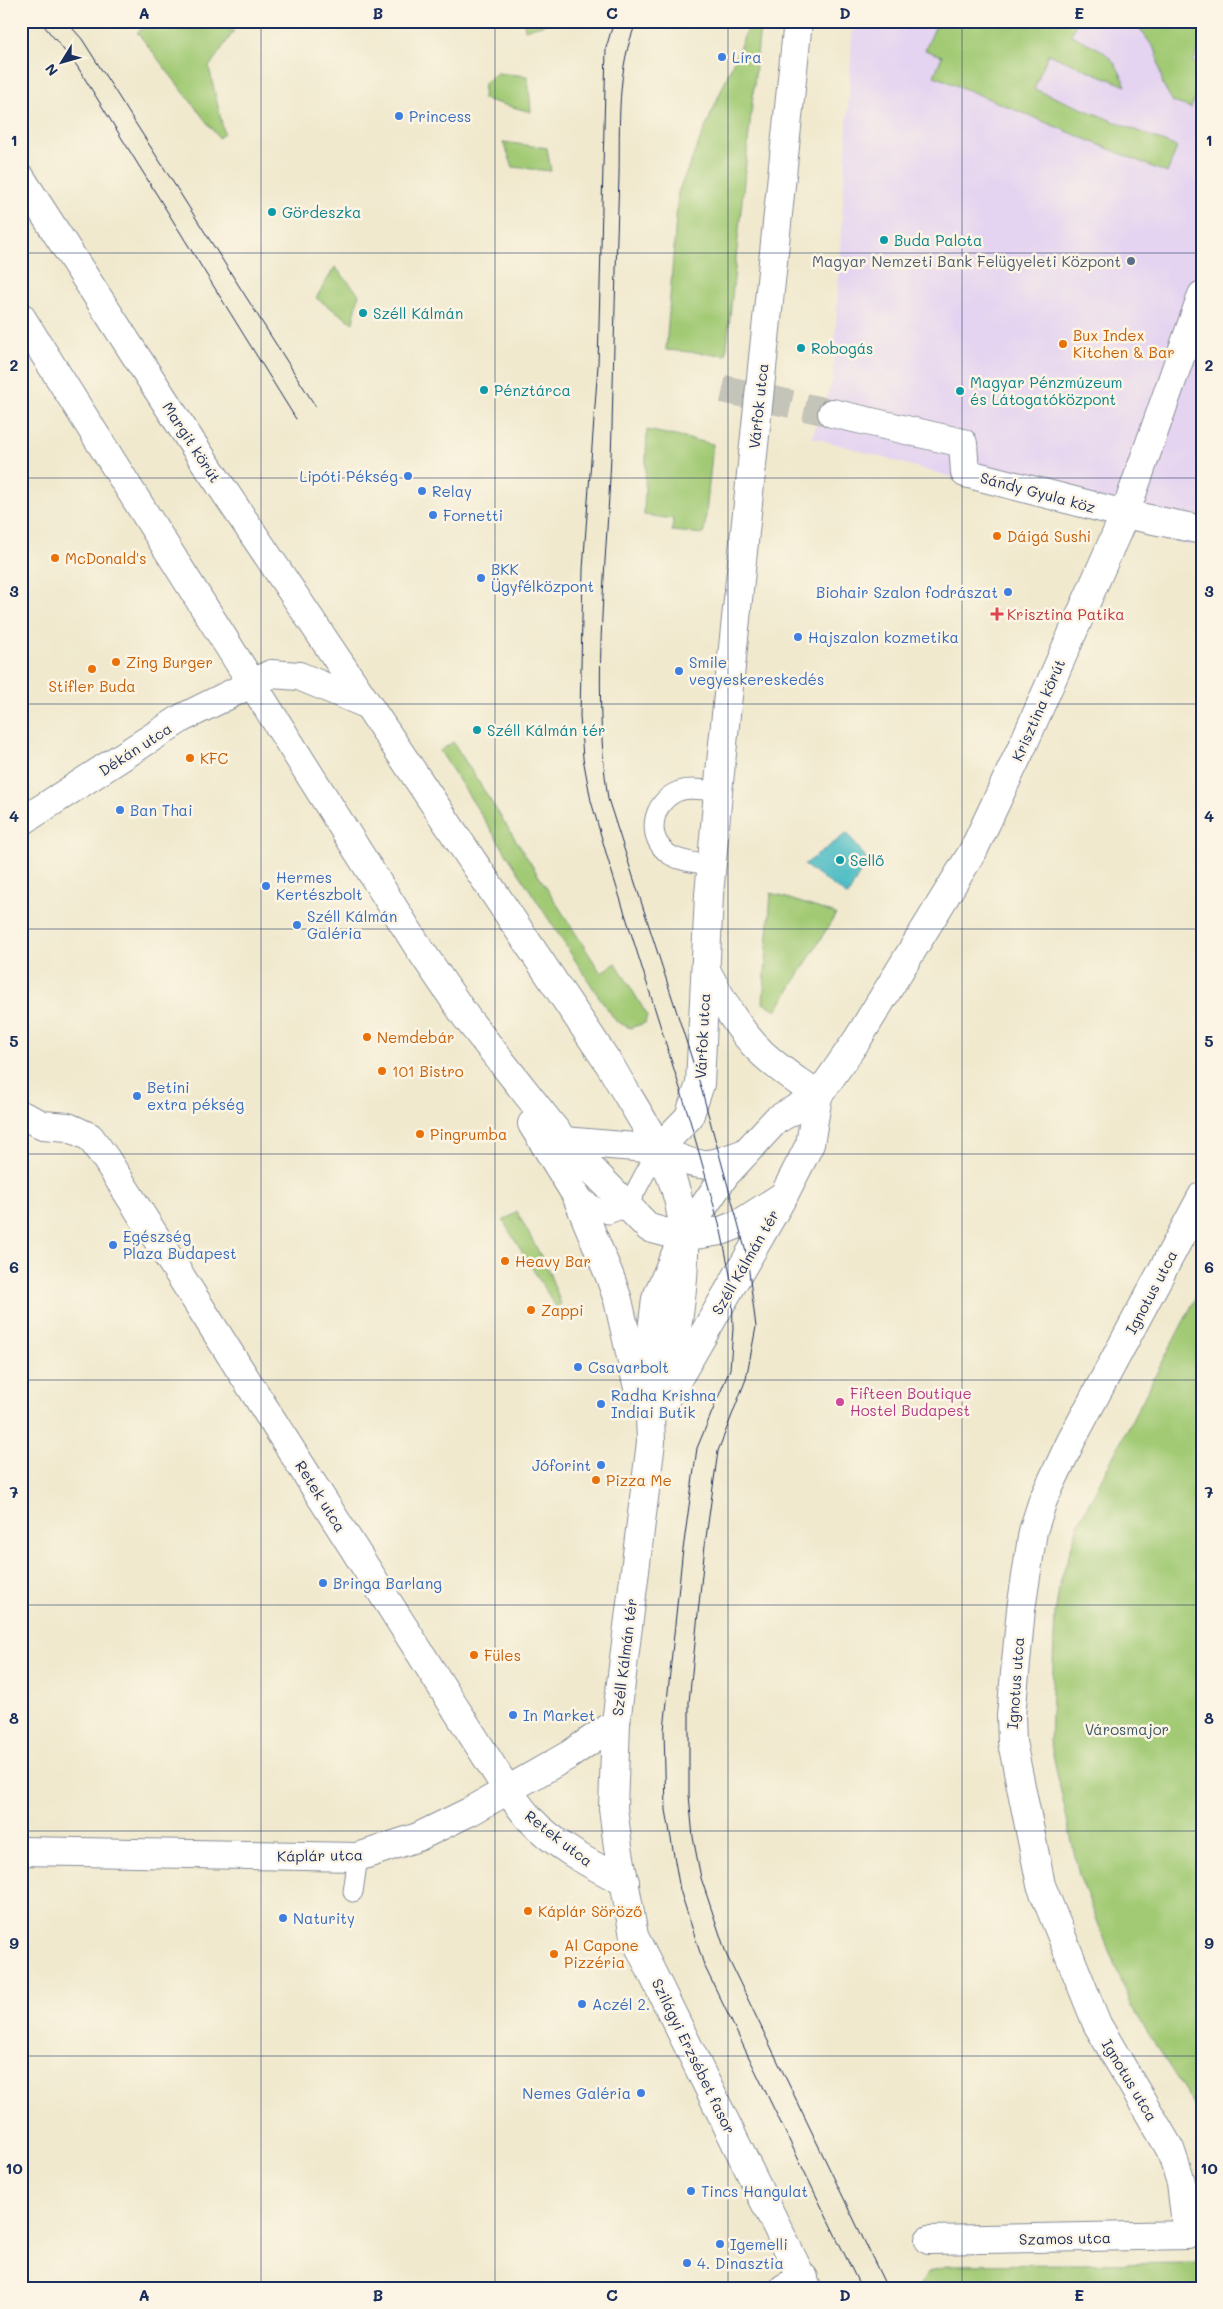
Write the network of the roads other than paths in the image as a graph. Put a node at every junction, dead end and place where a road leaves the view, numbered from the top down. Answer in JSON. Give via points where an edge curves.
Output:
{"nodes":[{"id":1,"x":798,"y":21,"type":"edge"},
{"id":2,"x":21,"y":178,"type":"edge"},
{"id":3,"x":1202,"y":295,"type":"edge"},
{"id":4,"x":21,"y":317,"type":"edge"},
{"id":5,"x":832,"y":413,"type":"tunnel mouth"},
{"id":6,"x":1124,"y":514,"type":"junction"},
{"id":7,"x":1202,"y":530,"type":"edge"},
{"id":8,"x":252,"y":684,"type":"junction"},
{"id":9,"x":366,"y":704,"type":"junction"},
{"id":10,"x":718,"y":792,"type":"junction"},
{"id":11,"x":21,"y":822,"type":"edge"},
{"id":12,"x":712,"y":865,"type":"junction"},
{"id":13,"x":706,"y":968,"type":"junction"},
{"id":14,"x":466,"y":1016,"type":"junction"},
{"id":15,"x":818,"y":1096,"type":"junction"},
{"id":16,"x":21,"y":1115,"type":"edge"},
{"id":17,"x":564,"y":1141,"type":"junction"},
{"id":18,"x":658,"y":1148,"type":"junction"},
{"id":19,"x":745,"y":1153,"type":"junction"},
{"id":20,"x":576,"y":1195,"type":"junction"},
{"id":21,"x":784,"y":1195,"type":"junction"},
{"id":22,"x":1202,"y":1196,"type":"edge"},
{"id":23,"x":627,"y":1207,"type":"junction"},
{"id":24,"x":683,"y":1237,"type":"junction"},
{"id":25,"x":666,"y":1398,"type":"junction"},
{"id":26,"x":651,"y":1442,"type":"junction"},
{"id":27,"x":616,"y":1724,"type":"junction"},
{"id":28,"x":508,"y":1791,"type":"junction"},
{"id":29,"x":21,"y":1851,"type":"edge"},
{"id":30,"x":358,"y":1857,"type":"junction"},
{"id":31,"x":626,"y":1882,"type":"junction"},
{"id":32,"x":353,"y":1892,"type":"dead end"},
{"id":33,"x":1194,"y":2235,"type":"edge"},
{"id":34,"x":929,"y":2240,"type":"dead end"},
{"id":35,"x":799,"y":2285,"type":"edge"}],
"edges":[{"from":1,"to":10,"type":"main road","name":"Várfok utca"},
{"from":2,"to":9,"type":"main road","name":"Margit körút"},
{"from":3,"to":6,"type":"main road","name":"Krisztina körút"},
{"from":4,"to":8,"type":"main road"},
{"from":5,"to":6,"type":"main road","name":"Sándy Gyula köz","via":[[963,443],[965,472]]},
{"from":6,"to":7,"type":"main road"},
{"from":6,"to":15,"type":"main road","name":"Krisztina körút","via":[[973,851],[857,1040]]},
{"from":8,"to":9,"type":"main road","via":[[271,674],[299,676]]},
{"from":8,"to":11,"type":"main road","name":"Dékán utca","via":[[182,718]]},
{"from":8,"to":14,"type":"main road","name":"Széll Kálmán tér","via":[[417,945]]},
{"from":9,"to":18,"type":"main road","name":"Széll Kálmán tér","via":[[611,1067]]},
{"from":10,"to":12,"type":"main road","name":"Várfok utca"},
{"from":10,"to":12,"type":"lane","via":[[682,790],[668,796],[658,806],[654,820],[654,833],[670,855]]},
{"from":12,"to":13,"type":"main road","name":"Várfok utca"},
{"from":13,"to":15,"type":"main road","name":"Várfok utca","via":[[743,1033],[763,1054]]},
{"from":13,"to":18,"type":"main road","name":"Várfok utca","via":[[700,1084],[689,1117]]},
{"from":14,"to":17,"type":"main road","name":"Széll Kálmán tér"},
{"from":14,"to":20,"type":"main road"},
{"from":15,"to":19,"type":"main road","name":"Krisztina körút","via":[[776,1120]]},
{"from":15,"to":21,"type":"main road","name":"Krisztina körút","via":[[810,1144]]},
{"from":16,"to":28,"type":"main road","name":"Retek utca","via":[[44,1125],[68,1127],[90,1137],[106,1159]]},
{"from":17,"to":18,"type":"main road"},
{"from":17,"to":23,"type":"main road","name":"Széll Kálmán tér"},
{"from":18,"to":19,"type":"main road","via":[[692,1164],[703,1165]]},
{"from":18,"to":23,"type":"lane"},
{"from":18,"to":24,"type":"main road","name":"Széll Kálmán tér","via":[[675,1189]]},
{"from":19,"to":24,"type":"main road","name":"Széll Kálmán tér","via":[[725,1175]]},
{"from":20,"to":23,"type":"lane","via":[[608,1214]]},
{"from":20,"to":26,"type":"main road","via":[[618,1300]]},
{"from":21,"to":24,"type":"main road","name":"Széll Kálmán tér","via":[[739,1224],[721,1231]]},
{"from":21,"to":25,"type":"main road","name":"Széll Kálmán tér"},
{"from":22,"to":33,"type":"main road","name":"Ignotus utca","via":[[1043,1500],[1033,1531],[1021,1608],[1011,1716],[1012,1742],[1041,1885],[1097,2024],[1170,2149]]},
{"from":23,"to":24,"type":"main road","name":"Széll Kálmán tér","via":[[648,1228]]},
{"from":24,"to":25,"type":"main road","name":"Széll Kálmán tér","via":[[682,1280]]},
{"from":24,"to":26,"type":"main road","name":"Széll Kálmán tér","via":[[656,1299],[648,1362]]},
{"from":25,"to":26,"type":"main road","name":"Széll Kálmán tér"},
{"from":26,"to":27,"type":"main road","name":"Széll Kálmán tér"},
{"from":27,"to":28,"type":"main road","name":"Káplár utca"},
{"from":27,"to":31,"type":"main road","name":"Szilágyi Erzsébet fasor","via":[[614,1808]]},
{"from":28,"to":30,"type":"main road","name":"Káplár utca","via":[[418,1837]]},
{"from":28,"to":31,"type":"main road","name":"Retek utca","via":[[530,1819],[571,1851]]},
{"from":29,"to":30,"type":"main road","name":"Káplár utca"},
{"from":30,"to":32,"type":"lane"},
{"from":31,"to":35,"type":"main road","name":"Szilágyi Erzsébet fasor","via":[[634,1936]]},
{"from":33,"to":34,"type":"main road","name":"Szamos utca"}]}
